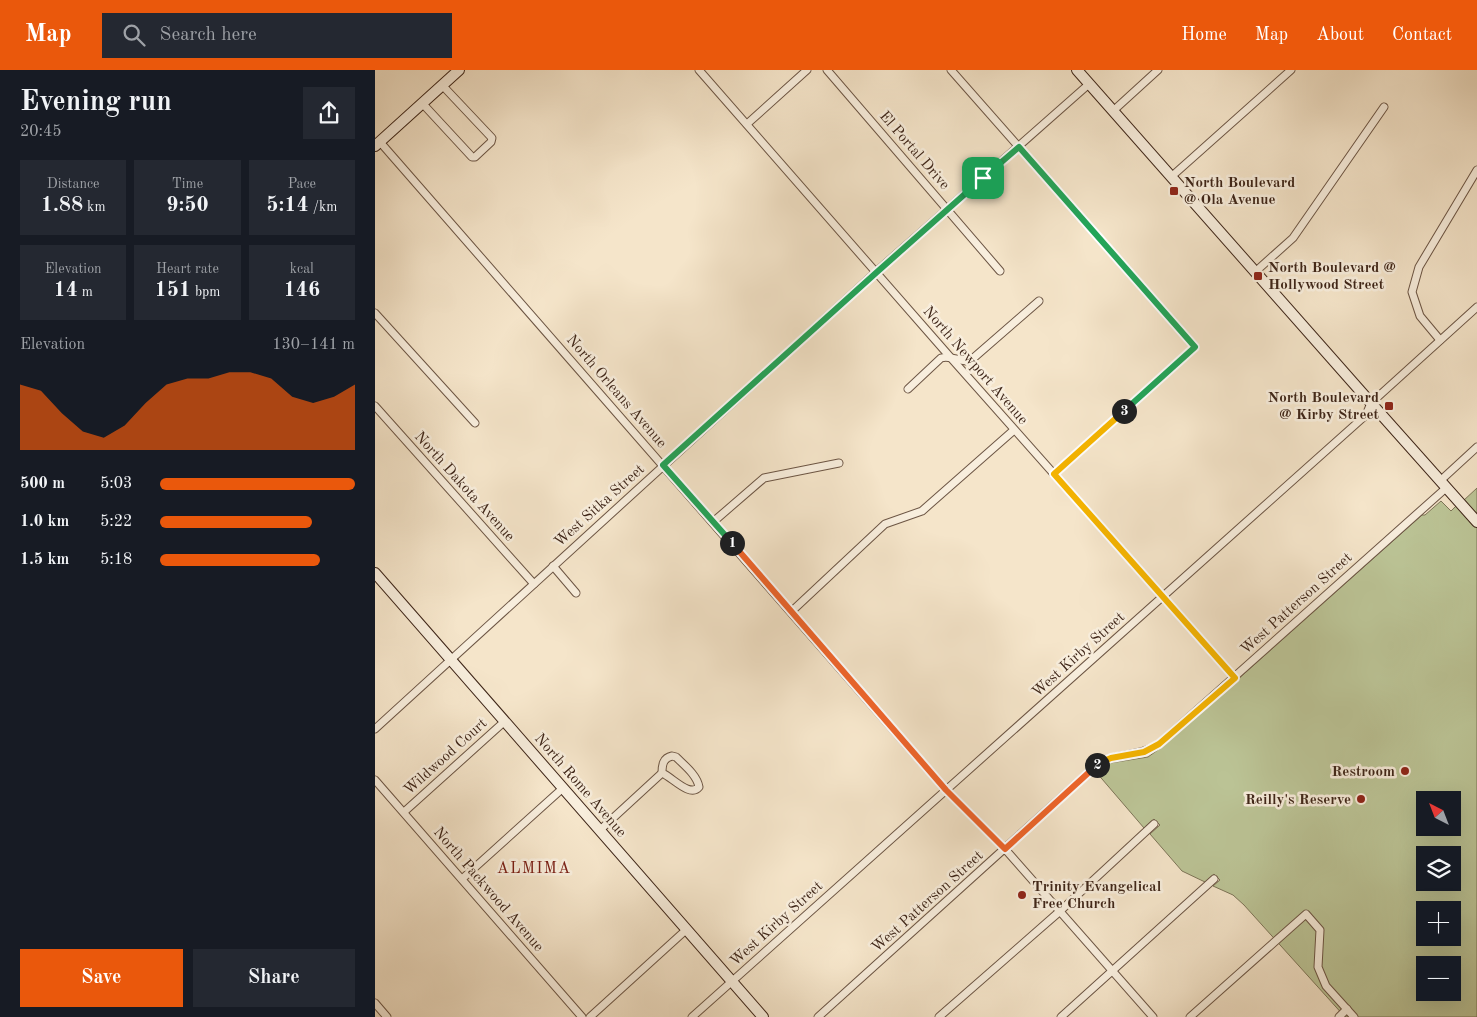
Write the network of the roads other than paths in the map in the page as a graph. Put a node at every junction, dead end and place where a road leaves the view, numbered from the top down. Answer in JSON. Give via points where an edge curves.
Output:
{"nodes":[{"id":1,"x":459,"y":70,"type":"edge"},
{"id":2,"x":699,"y":70,"type":"edge"},
{"id":3,"x":807,"y":70,"type":"edge"},
{"id":4,"x":827,"y":70,"type":"edge"},
{"id":5,"x":951,"y":70,"type":"edge"},
{"id":6,"x":1077,"y":70,"type":"edge"},
{"id":7,"x":1158,"y":70,"type":"edge"},
{"id":8,"x":1291,"y":70,"type":"edge"},
{"id":9,"x":1089,"y":84,"type":"junction"},
{"id":10,"x":442,"y":85,"type":"junction"},
{"id":11,"x":422,"y":103,"type":"junction"},
{"id":12,"x":1384,"y":106,"type":"dead end"},
{"id":13,"x":1113,"y":111,"type":"junction"},
{"id":14,"x":747,"y":124,"type":"junction"},
{"id":15,"x":377,"y":144,"type":"edge"},
{"id":16,"x":1019,"y":147,"type":"junction"},
{"id":17,"x":1477,"y":170,"type":"edge"},
{"id":18,"x":1171,"y":177,"type":"junction"},
{"id":19,"x":948,"y":209,"type":"junction"},
{"id":20,"x":1000,"y":271,"type":"dead end"},
{"id":21,"x":877,"y":272,"type":"junction"},
{"id":22,"x":1255,"y":272,"type":"junction"},
{"id":23,"x":1039,"y":301,"type":"dead end"},
{"id":24,"x":1477,"y":307,"type":"edge"},
{"id":25,"x":375,"y":313,"type":"edge"},
{"id":26,"x":1440,"y":340,"type":"junction"},
{"id":27,"x":951,"y":358,"type":"junction"},
{"id":28,"x":909,"y":388,"type":"dead end"},
{"id":29,"x":1371,"y":403,"type":"junction"},
{"id":30,"x":375,"y":406,"type":"edge"},
{"id":31,"x":475,"y":423,"type":"dead end"},
{"id":32,"x":1014,"y":430,"type":"junction"},
{"id":33,"x":1477,"y":447,"type":"edge"},
{"id":34,"x":839,"y":463,"type":"dead end"},
{"id":35,"x":663,"y":465,"type":"junction"},
{"id":36,"x":1054,"y":474,"type":"junction"},
{"id":37,"x":1443,"y":484,"type":"junction"},
{"id":38,"x":713,"y":522,"type":"junction"},
{"id":39,"x":1477,"y":522,"type":"edge"},
{"id":40,"x":553,"y":566,"type":"junction"},
{"id":41,"x":375,"y":573,"type":"edge"},
{"id":42,"x":534,"y":584,"type":"junction"},
{"id":43,"x":576,"y":593,"type":"dead end"},
{"id":44,"x":1162,"y":597,"type":"junction"},
{"id":45,"x":792,"y":611,"type":"junction"},
{"id":46,"x":451,"y":660,"type":"junction"},
{"id":47,"x":1235,"y":678,"type":"junction"},
{"id":48,"x":505,"y":721,"type":"junction"},
{"id":49,"x":375,"y":729,"type":"edge"},
{"id":50,"x":661,"y":773,"type":"junction"},
{"id":51,"x":375,"y":780,"type":"edge"},
{"id":52,"x":563,"y":788,"type":"junction"},
{"id":53,"x":946,"y":790,"type":"junction"},
{"id":54,"x":404,"y":812,"type":"junction"},
{"id":55,"x":1154,"y":824,"type":"dead end"},
{"id":56,"x":600,"y":830,"type":"junction"},
{"id":57,"x":1005,"y":849,"type":"junction"},
{"id":58,"x":462,"y":879,"type":"junction"},
{"id":59,"x":1214,"y":879,"type":"dead end"},
{"id":60,"x":1059,"y":912,"type":"junction"},
{"id":61,"x":687,"y":930,"type":"junction"},
{"id":62,"x":1112,"y":972,"type":"junction"},
{"id":63,"x":731,"y":981,"type":"junction"},
{"id":64,"x":375,"y":1003,"type":"edge"},
{"id":65,"x":1347,"y":1009,"type":"junction"},
{"id":66,"x":387,"y":1017,"type":"edge"},
{"id":67,"x":583,"y":1017,"type":"edge"},
{"id":68,"x":590,"y":1017,"type":"edge"},
{"id":69,"x":692,"y":1017,"type":"edge"},
{"id":70,"x":763,"y":1017,"type":"edge"},
{"id":71,"x":818,"y":1017,"type":"edge"},
{"id":72,"x":939,"y":1017,"type":"edge"},
{"id":73,"x":1061,"y":1017,"type":"edge"},
{"id":74,"x":1153,"y":1017,"type":"edge"},
{"id":75,"x":1190,"y":1017,"type":"edge"},
{"id":76,"x":1339,"y":1017,"type":"edge"},
{"id":77,"x":1355,"y":1017,"type":"edge"}],
"edges":[{"from":1,"to":10,"type":"street"},
{"from":2,"to":14,"type":"street","name":"North Newport Avenue"},
{"from":3,"to":14,"type":"street"},
{"from":4,"to":19,"type":"street","name":"El Portal Drive"},
{"from":5,"to":16,"type":"street"},
{"from":6,"to":9,"type":"street"},
{"from":7,"to":13,"type":"street"},
{"from":8,"to":18,"type":"street"},
{"from":9,"to":13,"type":"street"},
{"from":9,"to":16,"type":"street","name":"West Sitka Street"},
{"from":10,"to":11,"type":"street"},
{"from":10,"to":11,"type":"street","via":[[492,138],[475,157],[472,158]]},
{"from":11,"to":15,"type":"street"},
{"from":12,"to":22,"type":"street","via":[[1293,238]]},
{"from":13,"to":18,"type":"street"},
{"from":14,"to":21,"type":"street","name":"North Newport Avenue"},
{"from":15,"to":35,"type":"street","name":"North Orleans Avenue"},
{"from":16,"to":19,"type":"street","name":"West Sitka Street"},
{"from":16,"to":36,"type":"street","via":[[1195,347]]},
{"from":17,"to":26,"type":"street","via":[[1419,267],[1412,292],[1420,316]]},
{"from":18,"to":22,"type":"street"},
{"from":19,"to":20,"type":"street","name":"El Portal Drive"},
{"from":19,"to":21,"type":"street","name":"West Sitka Street"},
{"from":21,"to":27,"type":"street","name":"North Newport Avenue"},
{"from":21,"to":35,"type":"street","name":"West Sitka Street"},
{"from":22,"to":29,"type":"street"},
{"from":23,"to":27,"type":"street","via":[[970,361]]},
{"from":24,"to":26,"type":"street","name":"West Kirby Street"},
{"from":25,"to":31,"type":"street"},
{"from":26,"to":29,"type":"street","name":"West Kirby Street"},
{"from":27,"to":28,"type":"street","via":[[941,358]]},
{"from":27,"to":32,"type":"street","name":"North Newport Avenue"},
{"from":29,"to":37,"type":"street"},
{"from":29,"to":44,"type":"street","name":"West Kirby Street","via":[[1366,415]]},
{"from":30,"to":42,"type":"street","name":"North Dakota Avenue"},
{"from":32,"to":36,"type":"street","name":"North Newport Avenue"},
{"from":32,"to":45,"type":"street","via":[[922,511],[885,524]]},
{"from":33,"to":37,"type":"street","name":"West Patterson Street"},
{"from":34,"to":38,"type":"street","via":[[764,478]]},
{"from":35,"to":38,"type":"street","name":"North Orleans Avenue"},
{"from":35,"to":40,"type":"street","name":"West Sitka Street"},
{"from":36,"to":44,"type":"street","name":"North Newport Avenue"},
{"from":37,"to":39,"type":"street"},
{"from":37,"to":47,"type":"street","name":"West Patterson Street"},
{"from":38,"to":45,"type":"street","name":"North Orleans Avenue"},
{"from":40,"to":42,"type":"street","name":"West Sitka Street"},
{"from":40,"to":43,"type":"street"},
{"from":41,"to":46,"type":"street","name":"North Rome Avenue"},
{"from":42,"to":46,"type":"street","name":"West Sitka Street"},
{"from":44,"to":47,"type":"street","name":"North Newport Avenue"},
{"from":44,"to":53,"type":"street","name":"West Kirby Street"},
{"from":45,"to":53,"type":"street","name":"North Orleans Avenue"},
{"from":46,"to":48,"type":"street","name":"North Rome Avenue"},
{"from":46,"to":49,"type":"street","name":"West Sitka Street"},
{"from":47,"to":57,"type":"street","name":"West Patterson Street","via":[[1159,744],[1144,752],[1111,758],[1097,765]]},
{"from":48,"to":52,"type":"street","name":"North Rome Avenue"},
{"from":48,"to":54,"type":"street","name":"Wildwood Court"},
{"from":50,"to":50,"type":"street","via":[[663,762],[668,757],[675,757],[695,777],[699,787],[693,791]]},
{"from":50,"to":56,"type":"street"},
{"from":51,"to":54,"type":"street","name":"North Packwood Avenue"},
{"from":52,"to":56,"type":"street","name":"North Rome Avenue"},
{"from":52,"to":58,"type":"street"},
{"from":53,"to":57,"type":"street","name":"North Orleans Avenue"},
{"from":53,"to":63,"type":"street","name":"West Kirby Street"},
{"from":54,"to":58,"type":"street","name":"North Packwood Avenue"},
{"from":55,"to":60,"type":"street"},
{"from":56,"to":61,"type":"street","name":"North Rome Avenue"},
{"from":57,"to":60,"type":"street","name":"North Orleans Avenue"},
{"from":57,"to":71,"type":"street","name":"West Patterson Street"},
{"from":58,"to":67,"type":"street","name":"North Packwood Avenue"},
{"from":59,"to":62,"type":"street"},
{"from":60,"to":62,"type":"street","name":"North Orleans Avenue"},
{"from":60,"to":72,"type":"street"},
{"from":61,"to":63,"type":"street","name":"North Rome Avenue"},
{"from":61,"to":68,"type":"street"},
{"from":62,"to":73,"type":"street"},
{"from":62,"to":74,"type":"street","name":"North Orleans Avenue"},
{"from":63,"to":69,"type":"street","name":"West Kirby Street"},
{"from":63,"to":70,"type":"street","name":"North Rome Avenue"},
{"from":64,"to":66,"type":"street"},
{"from":65,"to":75,"type":"street","via":[[1325,986],[1318,967],[1320,930],[1306,914]]},
{"from":65,"to":76,"type":"street"},
{"from":65,"to":77,"type":"street"}]}
